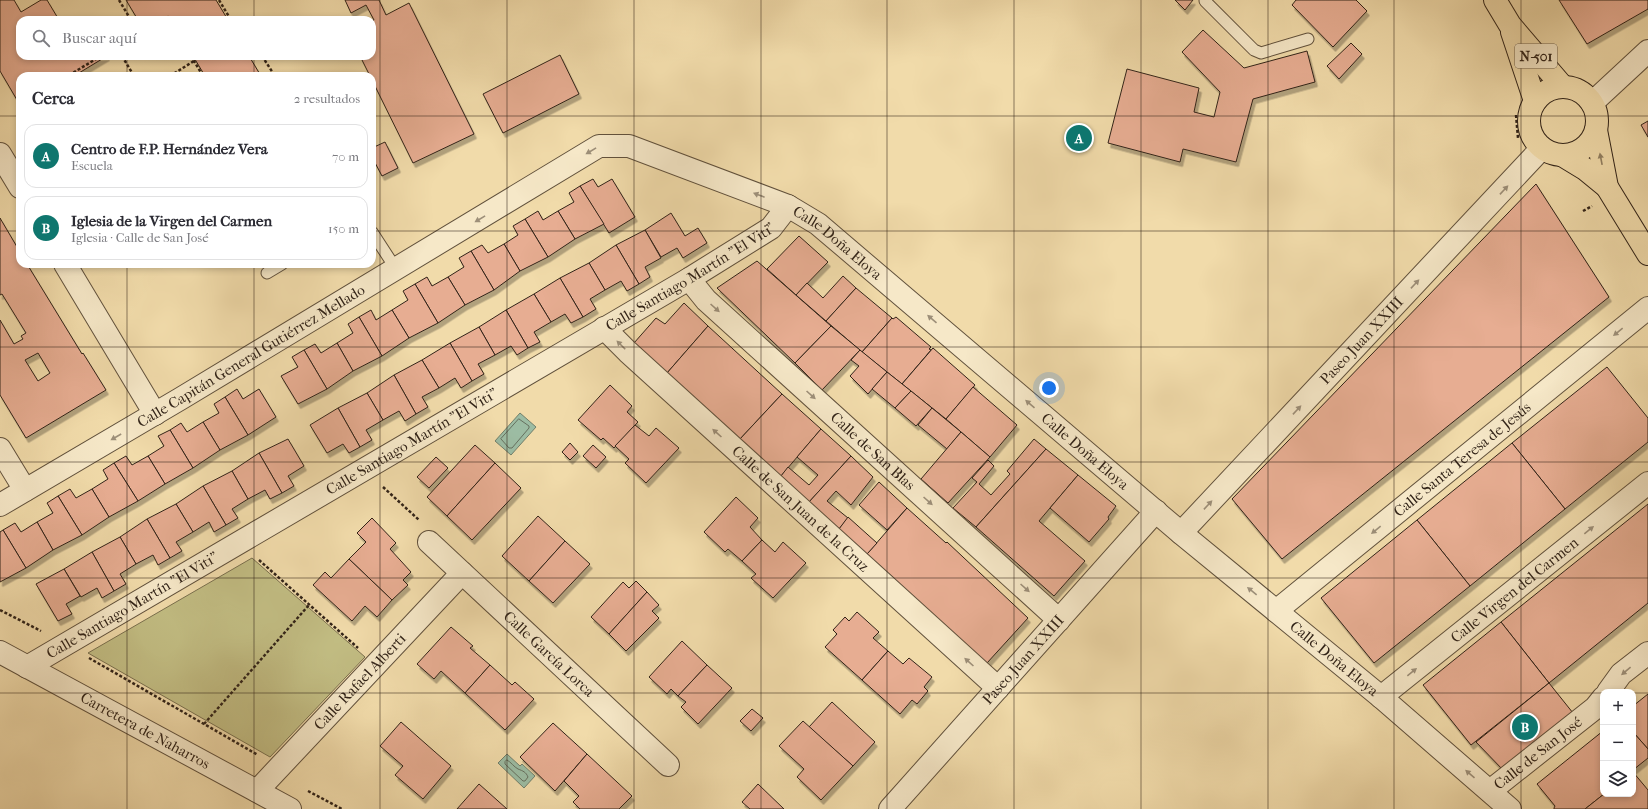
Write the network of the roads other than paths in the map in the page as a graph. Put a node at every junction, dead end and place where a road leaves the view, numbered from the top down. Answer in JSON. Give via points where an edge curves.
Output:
{"nodes":[{"id":1,"x":1495,"y":0,"type":"edge"},
{"id":2,"x":1205,"y":1,"type":"dead end"},
{"id":3,"x":1510,"y":25,"type":"junction"},
{"id":4,"x":1308,"y":39,"type":"dead end"},
{"id":5,"x":1648,"y":52,"type":"edge"},
{"id":6,"x":1562,"y":87,"type":"junction"},
{"id":7,"x":1535,"y":101,"type":"junction"},
{"id":8,"x":1592,"y":103,"type":"junction"},
{"id":9,"x":1596,"y":130,"type":"junction"},
{"id":10,"x":629,"y":146,"type":"joint"},
{"id":11,"x":1542,"y":148,"type":"junction"},
{"id":12,"x":0,"y":154,"type":"edge"},
{"id":13,"x":1562,"y":155,"type":"junction"},
{"id":14,"x":16,"y":180,"type":"edge"},
{"id":15,"x":1607,"y":187,"type":"junction"},
{"id":16,"x":788,"y":206,"type":"junction"},
{"id":17,"x":376,"y":238,"type":"edge"},
{"id":18,"x":1648,"y":254,"type":"edge"},
{"id":19,"x":67,"y":268,"type":"edge"},
{"id":20,"x":275,"y":268,"type":"edge"},
{"id":21,"x":396,"y":269,"type":"junction"},
{"id":22,"x":267,"y":273,"type":"dead end"},
{"id":23,"x":689,"y":279,"type":"junction"},
{"id":24,"x":1648,"y":308,"type":"edge"},
{"id":25,"x":604,"y":328,"type":"junction"},
{"id":26,"x":155,"y":414,"type":"junction"},
{"id":27,"x":0,"y":449,"type":"edge"},
{"id":28,"x":1648,"y":483,"type":"edge"},
{"id":29,"x":25,"y":490,"type":"junction"},
{"id":30,"x":0,"y":505,"type":"edge"},
{"id":31,"x":1156,"y":511,"type":"junction"},
{"id":32,"x":1181,"y":533,"type":"junction"},
{"id":33,"x":429,"y":542,"type":"road end"},
{"id":34,"x":462,"y":573,"type":"junction"},
{"id":35,"x":1276,"y":611,"type":"junction"},
{"id":36,"x":1059,"y":620,"type":"junction"},
{"id":37,"x":0,"y":652,"type":"edge"},
{"id":38,"x":1648,"y":653,"type":"edge"},
{"id":39,"x":27,"y":667,"type":"junction"},
{"id":40,"x":998,"y":688,"type":"junction"},
{"id":41,"x":1610,"y":689,"type":"edge"},
{"id":42,"x":1381,"y":697,"type":"junction"},
{"id":43,"x":1600,"y":702,"type":"edge"},
{"id":44,"x":668,"y":765,"type":"dead end"},
{"id":45,"x":257,"y":791,"type":"junction"},
{"id":46,"x":1490,"y":792,"type":"junction"},
{"id":47,"x":290,"y":809,"type":"edge"},
{"id":48,"x":890,"y":809,"type":"edge"},
{"id":49,"x":1510,"y":809,"type":"edge"}],
"edges":[{"from":1,"to":3,"type":"highway","number":"N-501"},
{"from":2,"to":4,"type":"lane","via":[[1261,54]]},
{"from":3,"to":6,"type":"highway","number":"N-501"},
{"from":3,"to":7,"type":"highway","number":"N-501"},
{"from":5,"to":8,"type":"street"},
{"from":6,"to":7,"type":"highway","number":"N-501","via":[[1542,94]]},
{"from":6,"to":8,"type":"highway","number":"N-501","via":[[1584,94]]},
{"from":7,"to":11,"type":"highway","via":[[1529,113],[1529,126],[1533,138]]},
{"from":8,"to":9,"type":"highway","via":[[1597,116]]},
{"from":9,"to":13,"type":"highway","via":[[1583,148],[1573,154]]},
{"from":15,"to":9,"type":"highway","one_way":true},
{"from":16,"to":10,"type":"street","name":"Calle Doña Eloya","one_way":true},
{"from":10,"to":21,"type":"street","name":"Calle Capitán General Gutiérrez Mellado","one_way":true,"via":[[599,146]]},
{"from":11,"to":13,"type":"highway"},
{"from":32,"to":11,"type":"street","name":"Paseo Juan XXIII","one_way":true},
{"from":12,"to":14,"type":"street"},
{"from":13,"to":15,"type":"highway"},
{"from":15,"to":18,"type":"highway"},
{"from":16,"to":23,"type":"street","name":"Calle Santiago Martín \"El Viti\"","via":[[771,228]]},
{"from":31,"to":16,"type":"street","name":"Calle Doña Eloya","one_way":true,"via":[[818,224]]},
{"from":17,"to":21,"type":"lane"},
{"from":19,"to":26,"type":"street"},
{"from":20,"to":22,"type":"lane"},
{"from":21,"to":26,"type":"street","name":"Calle Capitán General Gutiérrez Mellado"},
{"from":23,"to":25,"type":"street","name":"Calle Santiago Martín \"El Viti\""},
{"from":23,"to":36,"type":"street","name":"Calle de San Blas","one_way":true,"via":[[706,300]]},
{"from":24,"to":35,"type":"street","name":"Calle Santa Teresa de Jesús","one_way":true},
{"from":25,"to":39,"type":"street","name":"Calle Santiago Martín \"El Viti\"","via":[[244,542]]},
{"from":40,"to":25,"type":"street","name":"Calle de San Juan de la Cruz","one_way":true},
{"from":26,"to":29,"type":"street","name":"Calle Capitán General Gutiérrez Mellado","one_way":true},
{"from":27,"to":29,"type":"street"},
{"from":42,"to":28,"type":"street","name":"Calle Virgen del Carmen","one_way":true},
{"from":29,"to":30,"type":"street","name":"Calle Capitán General Gutiérrez Mellado"},
{"from":31,"to":32,"type":"street","name":"Calle Doña Eloya"},
{"from":31,"to":36,"type":"street","name":"Paseo Juan XXIII"},
{"from":35,"to":32,"type":"street","name":"Calle Doña Eloya","one_way":true},
{"from":33,"to":34,"type":"street","name":"Calle García Lorca"},
{"from":34,"to":44,"type":"street","name":"Calle García Lorca"},
{"from":34,"to":45,"type":"street","name":"Calle Rafael Alberti"},
{"from":35,"to":42,"type":"street","name":"Calle Doña Eloya"},
{"from":36,"to":40,"type":"street","name":"Paseo Juan XXIII"},
{"from":37,"to":39,"type":"street","name":"Carretera de Naharros"},
{"from":38,"to":41,"type":"street","one_way":true,"via":[[1621,674]]},
{"from":39,"to":45,"type":"street","name":"Carretera de Naharros"},
{"from":40,"to":48,"type":"street","name":"Paseo Juan XXIII"},
{"from":46,"to":42,"type":"street","name":"Calle Doña Eloya","one_way":true},
{"from":43,"to":46,"type":"street","name":"Calle de San José"},
{"from":45,"to":47,"type":"street","name":"Carretera de Naharros"},
{"from":46,"to":49,"type":"street","name":"Calle Doña Eloya"}]}
